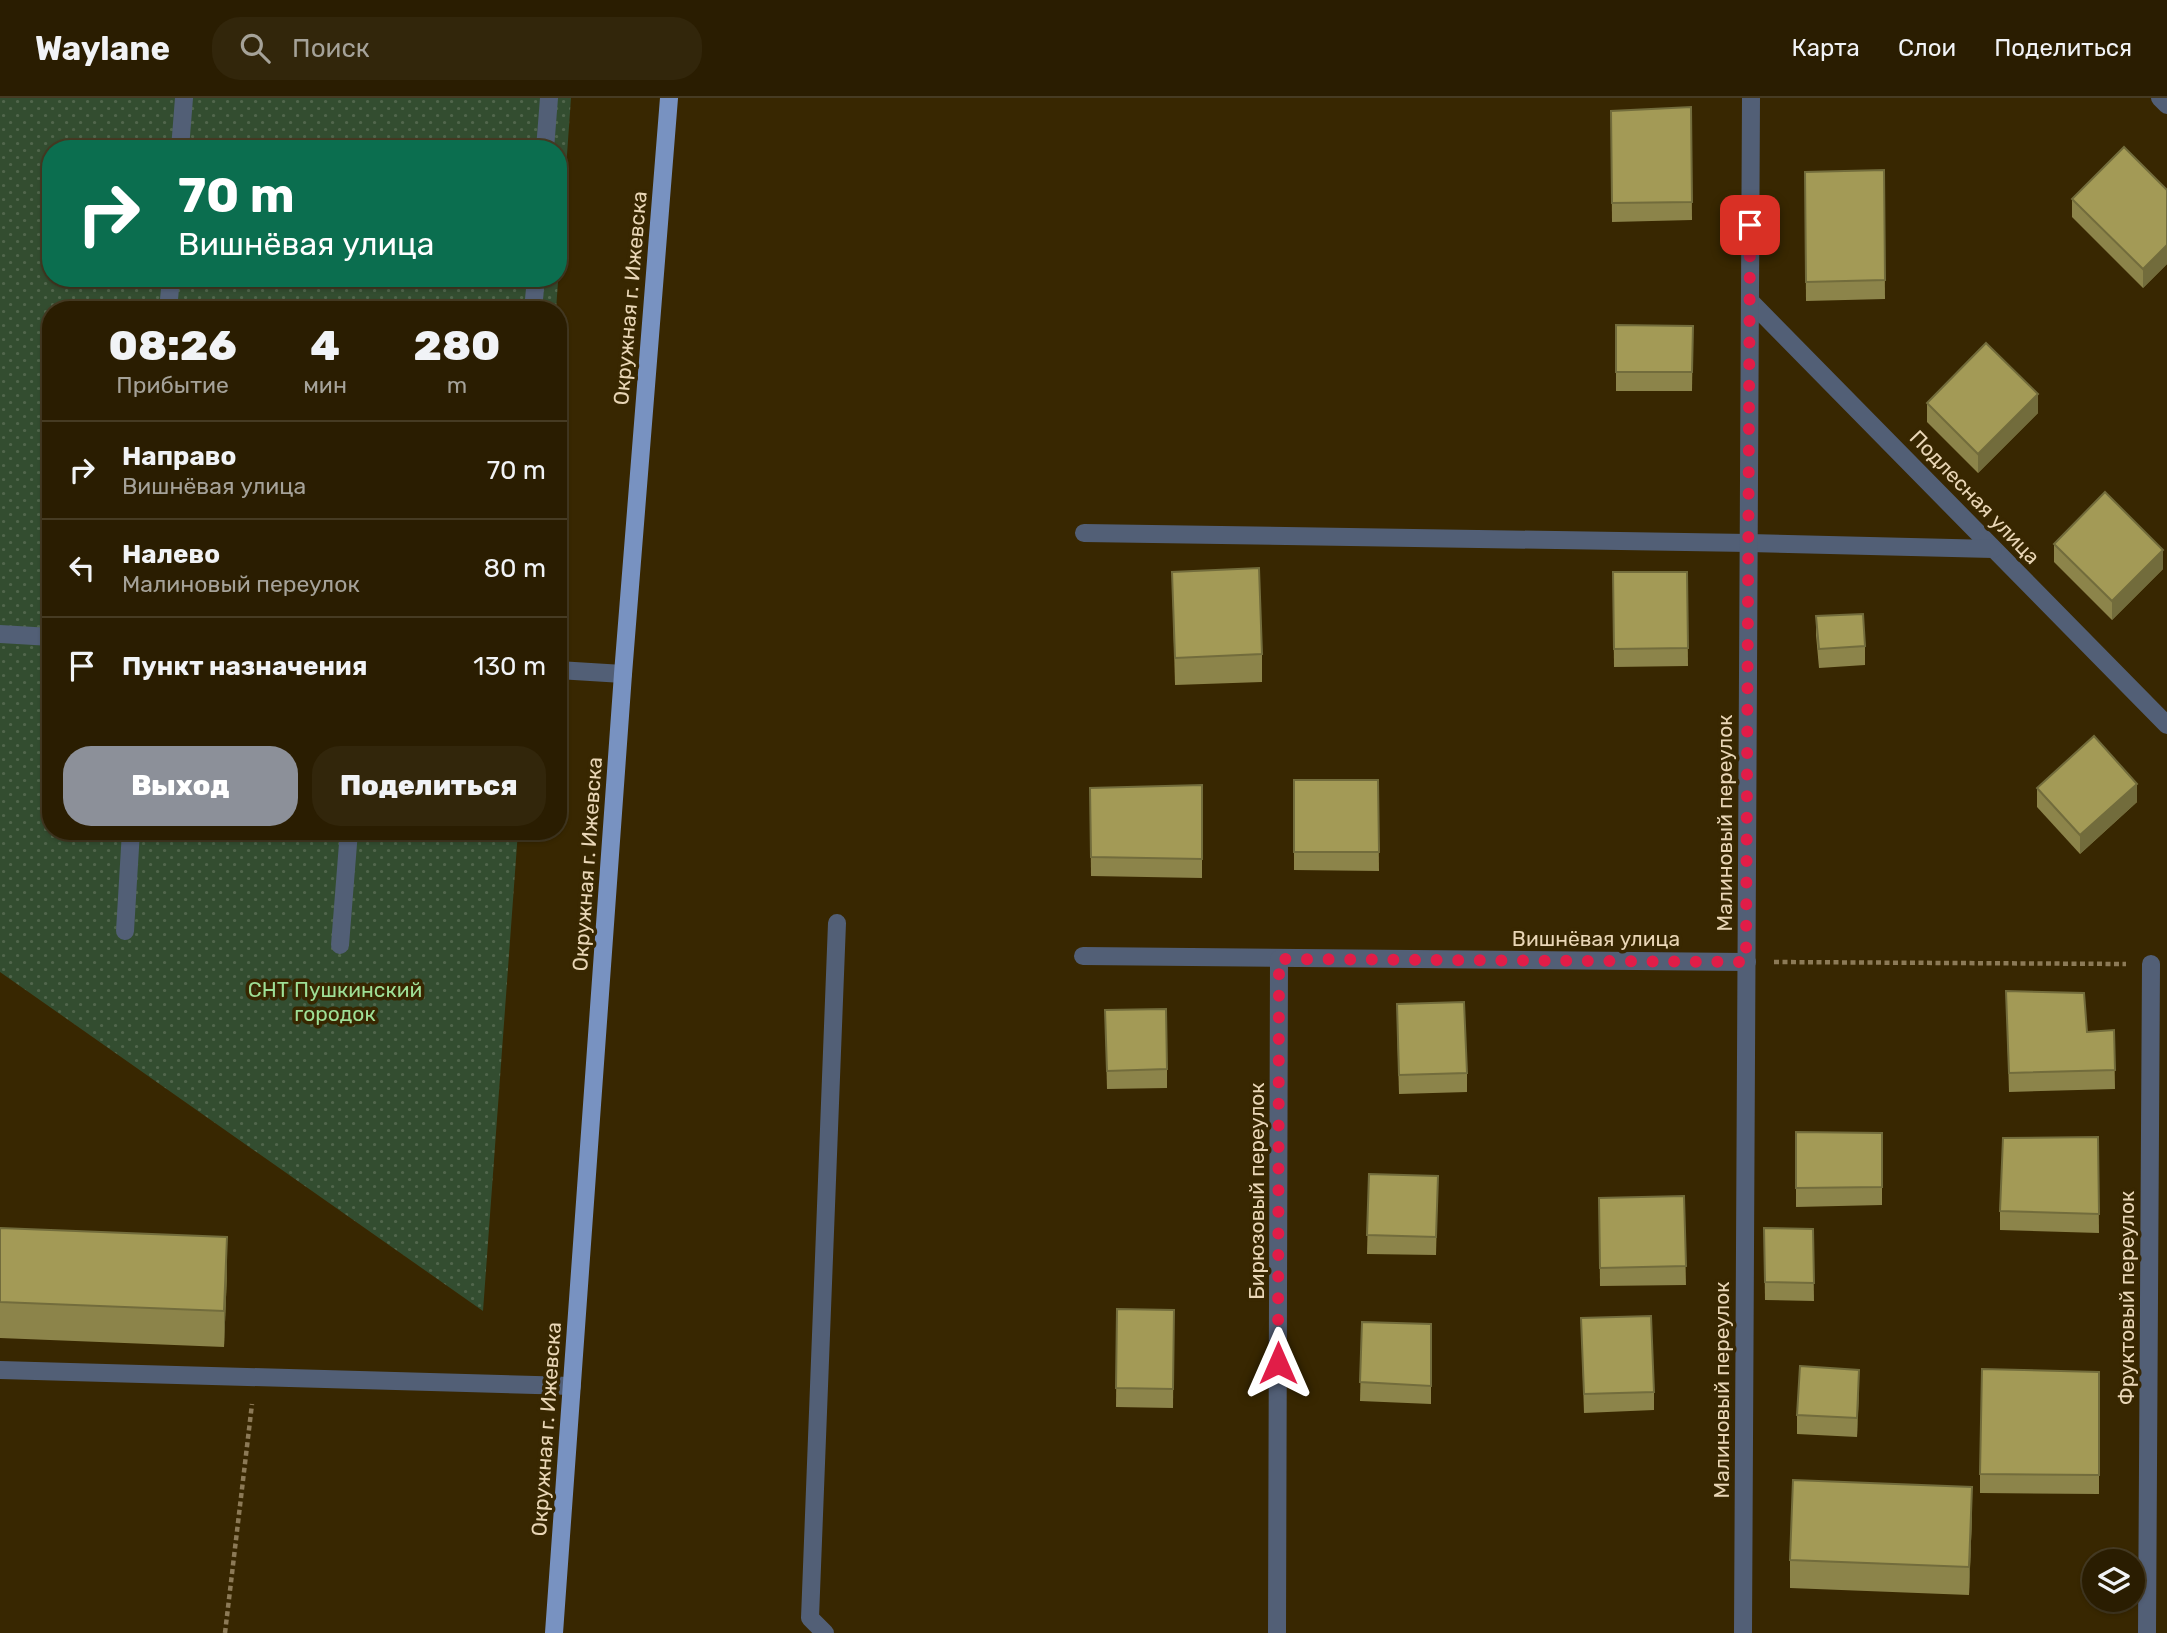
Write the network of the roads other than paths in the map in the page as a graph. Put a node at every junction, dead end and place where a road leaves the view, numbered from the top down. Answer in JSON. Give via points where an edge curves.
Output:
{"nodes":[{"id":1,"x":184,"y":98,"type":"edge"},
{"id":2,"x":549,"y":98,"type":"edge"},
{"id":3,"x":668,"y":98,"type":"edge"},
{"id":4,"x":1751,"y":98,"type":"edge"},
{"id":5,"x":2160,"y":98,"type":"edge"},
{"id":6,"x":2167,"y":105,"type":"edge"},
{"id":7,"x":181,"y":140,"type":"edge"},
{"id":8,"x":546,"y":140,"type":"edge"},
{"id":9,"x":1750,"y":301,"type":"junction"},
{"id":10,"x":1084,"y":533,"type":"dead end"},
{"id":11,"x":1749,"y":543,"type":"junction"},
{"id":12,"x":1993,"y":549,"type":"junction"},
{"id":13,"x":0,"y":634,"type":"edge"},
{"id":14,"x":42,"y":636,"type":"edge"},
{"id":15,"x":567,"y":671,"type":"edge"},
{"id":16,"x":623,"y":674,"type":"junction"},
{"id":17,"x":2167,"y":725,"type":"edge"},
{"id":18,"x":130,"y":840,"type":"edge"},
{"id":19,"x":348,"y":840,"type":"edge"},
{"id":20,"x":837,"y":923,"type":"dead end"},
{"id":21,"x":125,"y":931,"type":"dead end"},
{"id":22,"x":340,"y":945,"type":"dead end"},
{"id":23,"x":1083,"y":956,"type":"dead end"},
{"id":24,"x":1279,"y":959,"type":"junction"},
{"id":25,"x":1746,"y":962,"type":"junction"},
{"id":26,"x":2151,"y":964,"type":"road end"},
{"id":27,"x":0,"y":1370,"type":"edge"},
{"id":28,"x":572,"y":1387,"type":"junction"},
{"id":29,"x":554,"y":1633,"type":"edge"},
{"id":30,"x":825,"y":1633,"type":"edge"},
{"id":31,"x":1277,"y":1633,"type":"edge"},
{"id":32,"x":1743,"y":1633,"type":"edge"},
{"id":33,"x":2147,"y":1633,"type":"edge"}],
"edges":[{"from":1,"to":7,"type":"street"},
{"from":2,"to":8,"type":"street"},
{"from":3,"to":16,"type":"main road","name":"Окружная г. Ижевска"},
{"from":4,"to":9,"type":"street","name":"Малиновый переулок"},
{"from":5,"to":6,"type":"street"},
{"from":9,"to":11,"type":"street","name":"Малиновый переулок"},
{"from":9,"to":12,"type":"street","name":"Подлесная улица"},
{"from":10,"to":11,"type":"street"},
{"from":11,"to":12,"type":"street"},
{"from":11,"to":25,"type":"street","name":"Малиновый переулок"},
{"from":12,"to":17,"type":"street","name":"Подлесная улица"},
{"from":13,"to":14,"type":"street"},
{"from":15,"to":16,"type":"street"},
{"from":16,"to":28,"type":"main road","name":"Окружная г. Ижевска"},
{"from":18,"to":21,"type":"street"},
{"from":19,"to":22,"type":"street"},
{"from":20,"to":30,"type":"street","via":[[810,1618]]},
{"from":23,"to":24,"type":"street","name":"Вишнёвая улица"},
{"from":24,"to":25,"type":"street","name":"Вишнёвая улица"},
{"from":24,"to":31,"type":"street","name":"Бирюзовый переулок"},
{"from":25,"to":32,"type":"street","name":"Малиновый переулок"},
{"from":26,"to":33,"type":"street","name":"Фруктовый переулок"},
{"from":27,"to":28,"type":"street"},
{"from":28,"to":29,"type":"main road","name":"Окружная г. Ижевска"}]}
